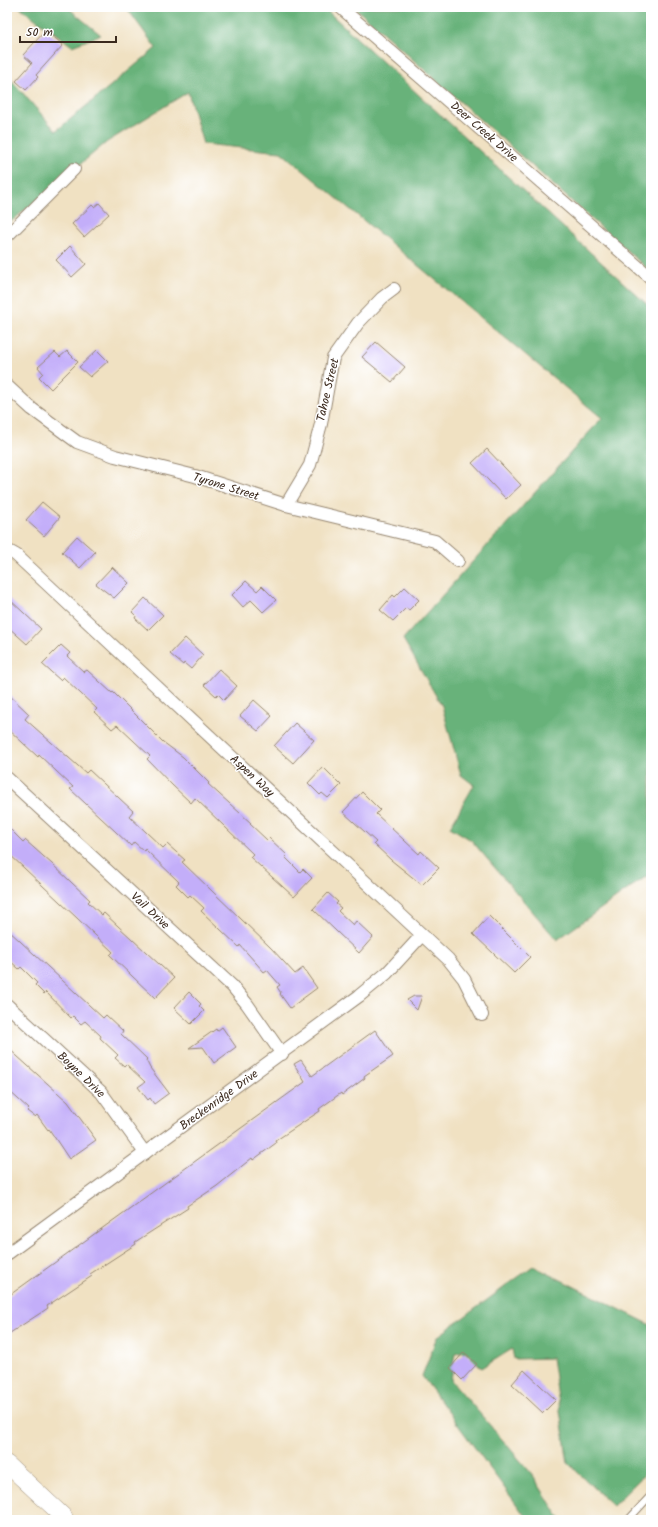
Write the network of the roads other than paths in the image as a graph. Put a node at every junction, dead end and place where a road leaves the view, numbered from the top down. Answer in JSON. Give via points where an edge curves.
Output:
{"nodes":[{"id":1,"x":340,"y":7,"type":"edge"},
{"id":2,"x":74,"y":170,"type":"dead end"},
{"id":3,"x":7,"y":236,"type":"edge"},
{"id":4,"x":651,"y":278,"type":"edge"},
{"id":5,"x":394,"y":289,"type":"dead end"},
{"id":6,"x":7,"y":386,"type":"edge"},
{"id":7,"x":286,"y":505,"type":"junction"},
{"id":8,"x":7,"y":550,"type":"edge"},
{"id":9,"x":458,"y":561,"type":"dead end"},
{"id":10,"x":7,"y":778,"type":"edge"},
{"id":11,"x":422,"y":935,"type":"junction"},
{"id":12,"x":7,"y":1005,"type":"edge"},
{"id":13,"x":482,"y":1015,"type":"dead end"},
{"id":14,"x":282,"y":1054,"type":"junction"},
{"id":15,"x":145,"y":1153,"type":"junction"},
{"id":16,"x":7,"y":1254,"type":"edge"},
{"id":17,"x":7,"y":1464,"type":"edge"},
{"id":18,"x":651,"y":1495,"type":"edge"},
{"id":19,"x":66,"y":1518,"type":"edge"},
{"id":20,"x":628,"y":1520,"type":"edge"}],
"edges":[{"from":1,"to":4,"type":"street","name":"Deer Creek Drive"},
{"from":2,"to":3,"type":"street"},
{"from":5,"to":7,"type":"street","name":"Tahoe Street","via":[[358,323],[333,358],[321,424],[310,465]]},
{"from":6,"to":7,"type":"street","name":"Tyrone Street","via":[[32,409],[77,442],[115,456],[195,476]]},
{"from":7,"to":9,"type":"street","name":"Tyrone Street","via":[[435,541]]},
{"from":8,"to":11,"type":"street","name":"Aspen Way","via":[[49,586]]},
{"from":10,"to":14,"type":"street","name":"Vail Drive","via":[[232,986]]},
{"from":11,"to":13,"type":"street","name":"Aspen Way","via":[[455,967]]},
{"from":11,"to":14,"type":"street","name":"Breckenridge Drive","via":[[387,973],[360,996]]},
{"from":12,"to":15,"type":"street","name":"Boyne Drive","via":[[101,1092]]},
{"from":14,"to":15,"type":"street","name":"Breckenridge Drive"},
{"from":15,"to":16,"type":"street","name":"Breckenridge Drive"},
{"from":17,"to":19,"type":"street"},
{"from":18,"to":20,"type":"lane"}]}
